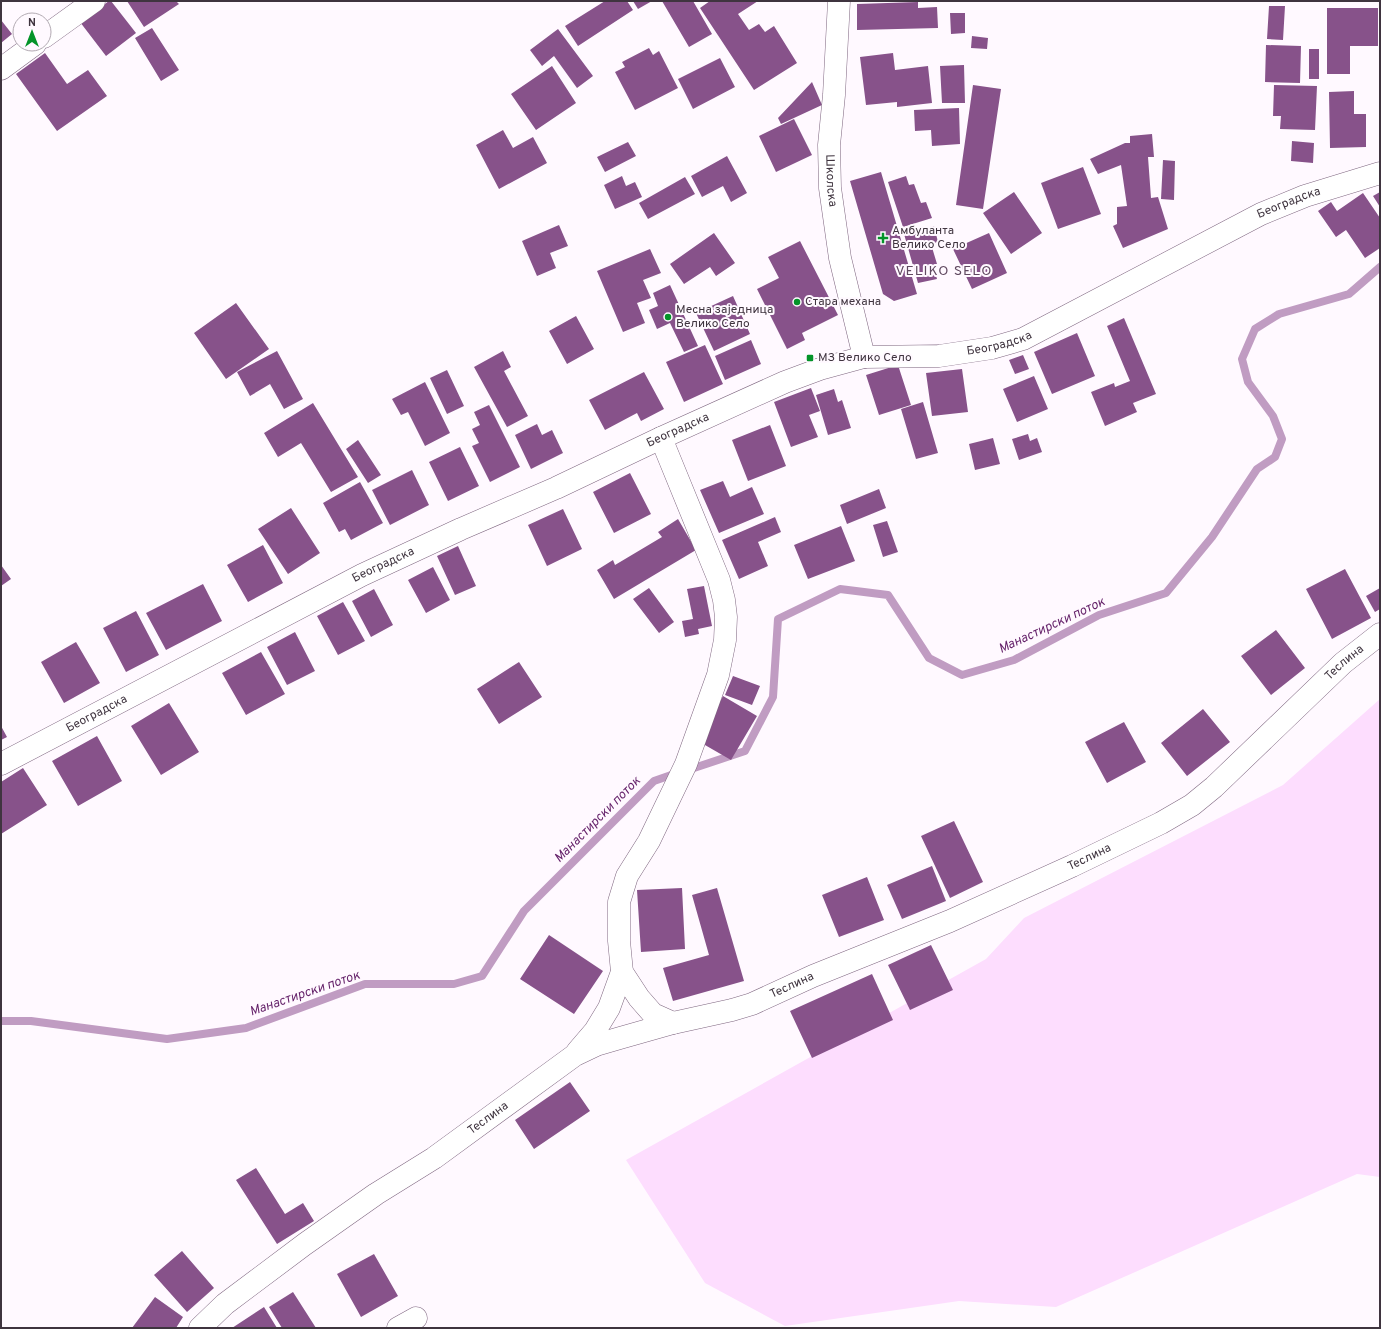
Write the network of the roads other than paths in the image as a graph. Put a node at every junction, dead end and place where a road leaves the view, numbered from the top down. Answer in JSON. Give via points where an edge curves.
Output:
{"nodes":[{"id":1,"x":94,"y":1,"type":"edge"},
{"id":2,"x":839,"y":1,"type":"edge"},
{"id":3,"x":52,"y":31,"type":"edge"},
{"id":4,"x":24,"y":52,"type":"edge"},
{"id":5,"x":1,"y":69,"type":"edge"},
{"id":6,"x":1380,"y":173,"type":"edge"},
{"id":7,"x":864,"y":357,"type":"junction"},
{"id":8,"x":661,"y":438,"type":"junction"},
{"id":9,"x":1380,"y":634,"type":"edge"},
{"id":10,"x":1,"y":764,"type":"edge"},
{"id":11,"x":622,"y":972,"type":"junction"},
{"id":12,"x":673,"y":1023,"type":"junction"},
{"id":13,"x":575,"y":1055,"type":"junction"},
{"id":14,"x":200,"y":1328,"type":"edge"}],
"edges":[{"from":1,"to":3,"type":"street"},
{"from":2,"to":7,"type":"street","name":"Школска","via":[[829,145],[830,188],[840,258]]},
{"from":4,"to":5,"type":"street"},
{"from":6,"to":7,"type":"street","name":"Београдска","via":[[1305,196],[1261,214],[1023,339],[992,348],[939,356]]},
{"from":7,"to":8,"type":"street","name":"Београдска","via":[[785,382]]},
{"from":8,"to":10,"type":"street","name":"Београдска","via":[[362,575]]},
{"from":8,"to":11,"type":"street","via":[[719,580],[726,617],[725,640],[718,675],[682,773],[649,841],[628,876],[619,902]]},
{"from":9,"to":12,"type":"street","name":"Теслина","via":[[1343,663],[1214,787],[1192,805],[1161,823],[950,921],[813,976],[752,1004]]},
{"from":11,"to":12,"type":"street","via":[[639,998],[654,1014]]},
{"from":11,"to":13,"type":"street","via":[[609,1008],[595,1031]]},
{"from":12,"to":13,"type":"street","name":"Теслина","via":[[596,1045]]},
{"from":13,"to":14,"type":"street","name":"Теслина","via":[[434,1158],[376,1194],[305,1244],[225,1304]]}]}
